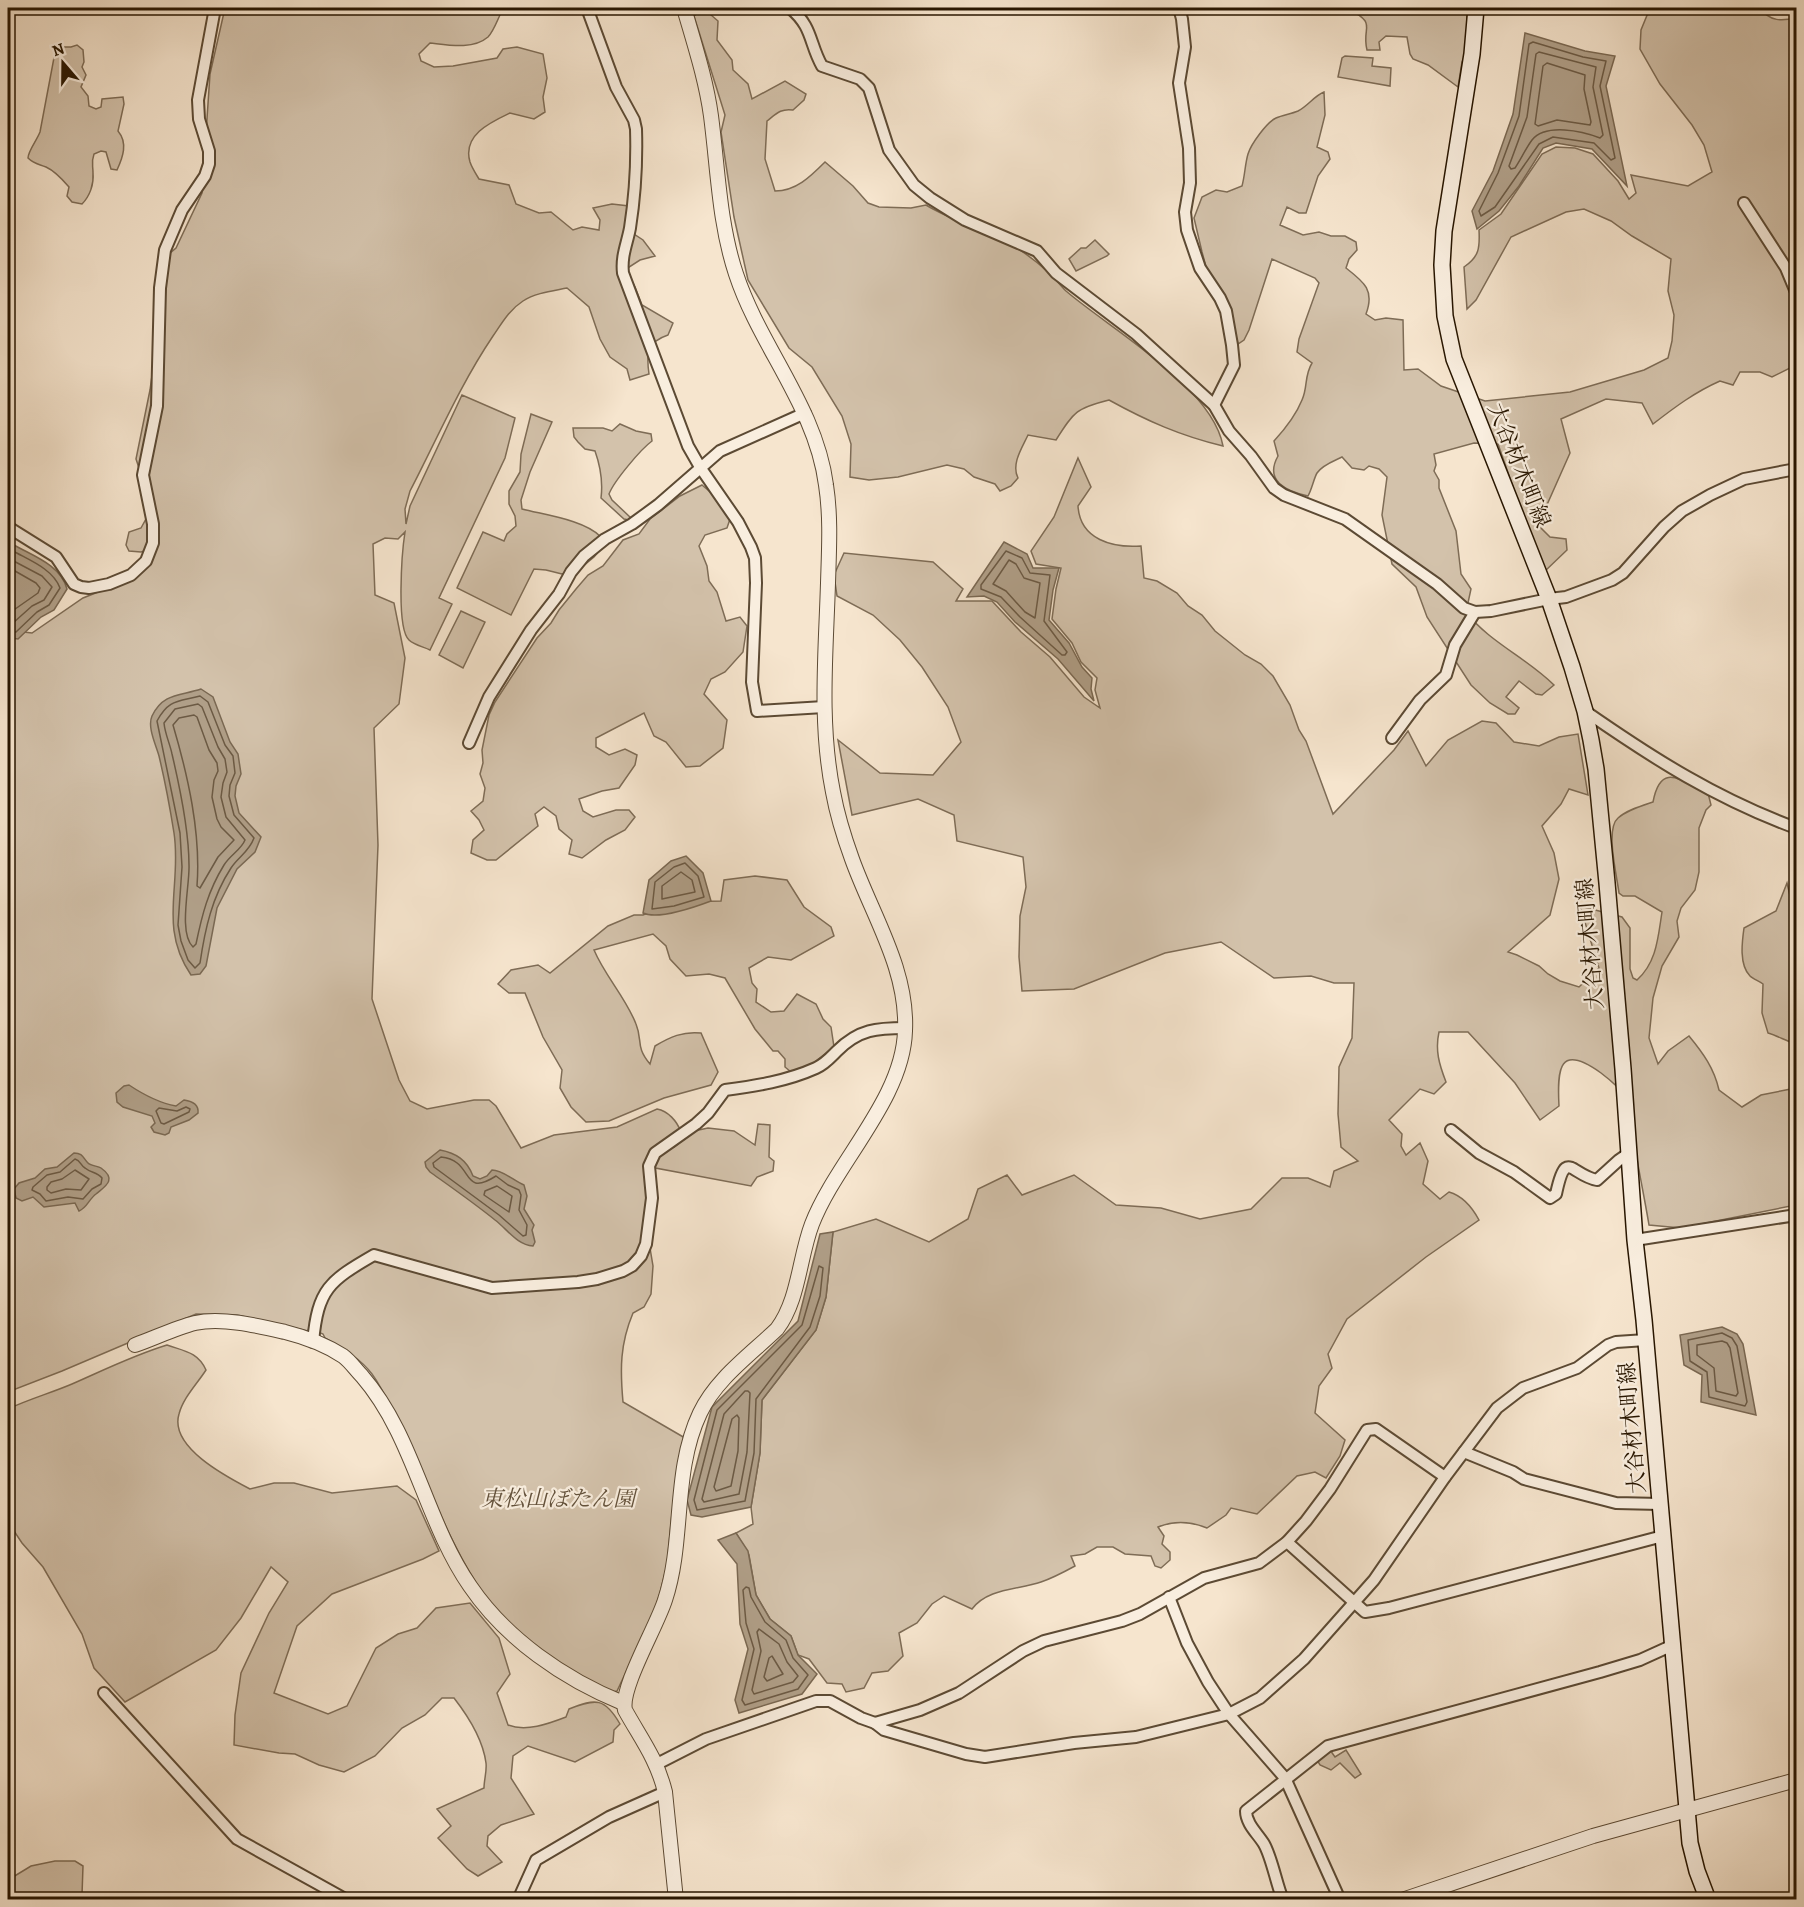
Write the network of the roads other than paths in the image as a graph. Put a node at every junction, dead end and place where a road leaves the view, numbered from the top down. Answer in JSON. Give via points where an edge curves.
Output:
{"nodes":[{"id":1,"x":215,"y":8,"type":"edge"},
{"id":2,"x":587,"y":8,"type":"edge"},
{"id":3,"x":684,"y":8,"type":"edge"},
{"id":4,"x":790,"y":8,"type":"edge"},
{"id":5,"x":1179,"y":8,"type":"edge"},
{"id":6,"x":1476,"y":8,"type":"edge"},
{"id":7,"x":1744,"y":203,"type":"dead end"},
{"id":8,"x":1797,"y":291,"type":"edge"},
{"id":9,"x":1214,"y":405,"type":"junction"},
{"id":10,"x":805,"y":413,"type":"junction"},
{"id":11,"x":700,"y":467,"type":"junction"},
{"id":12,"x":1797,"y":469,"type":"edge"},
{"id":13,"x":8,"y":527,"type":"edge"},
{"id":14,"x":1549,"y":599,"type":"junction"},
{"id":15,"x":1475,"y":612,"type":"junction"},
{"id":16,"x":824,"y":707,"type":"junction"},
{"id":17,"x":1585,"y":711,"type":"junction"},
{"id":18,"x":1392,"y":738,"type":"dead end"},
{"id":19,"x":469,"y":743,"type":"dead end"},
{"id":20,"x":1797,"y":828,"type":"edge"},
{"id":21,"x":906,"y":1028,"type":"junction"},
{"id":22,"x":1451,"y":1130,"type":"dead end"},
{"id":23,"x":1629,"y":1153,"type":"junction"},
{"id":24,"x":1797,"y":1215,"type":"edge"},
{"id":25,"x":1635,"y":1240,"type":"junction"},
{"id":26,"x":1646,"y":1340,"type":"junction"},
{"id":27,"x":313,"y":1342,"type":"junction"},
{"id":28,"x":135,"y":1345,"type":"dead end"},
{"id":29,"x":1464,"y":1452,"type":"junction"},
{"id":30,"x":1445,"y":1477,"type":"junction"},
{"id":31,"x":1660,"y":1504,"type":"junction"},
{"id":32,"x":1663,"y":1536,"type":"junction"},
{"id":33,"x":1287,"y":1542,"type":"junction"},
{"id":34,"x":1169,"y":1597,"type":"junction"},
{"id":35,"x":1356,"y":1602,"type":"junction"},
{"id":36,"x":1673,"y":1645,"type":"junction"},
{"id":37,"x":105,"y":1693,"type":"dead end"},
{"id":38,"x":623,"y":1703,"type":"junction"},
{"id":39,"x":1230,"y":1714,"type":"junction"},
{"id":40,"x":875,"y":1723,"type":"junction"},
{"id":41,"x":657,"y":1764,"type":"junction"},
{"id":42,"x":1285,"y":1778,"type":"junction"},
{"id":43,"x":1797,"y":1780,"type":"edge"},
{"id":44,"x":665,"y":1792,"type":"junction"},
{"id":45,"x":1688,"y":1809,"type":"junction"},
{"id":46,"x":346,"y":1899,"type":"edge"},
{"id":47,"x":518,"y":1899,"type":"edge"},
{"id":48,"x":676,"y":1899,"type":"edge"},
{"id":49,"x":1283,"y":1899,"type":"edge"},
{"id":50,"x":1340,"y":1899,"type":"edge"},
{"id":51,"x":1402,"y":1899,"type":"edge"},
{"id":52,"x":1708,"y":1899,"type":"edge"}],
"edges":[{"from":1,"to":13,"type":"street","via":[[198,91],[209,164],[182,210],[165,250],[160,288],[157,406],[143,475],[153,524],[153,543],[146,561],[130,575],[109,584],[81,587],[74,584],[56,556]]},
{"from":2,"to":11,"type":"street","via":[[636,129],[630,228],[621,258],[622,273],[688,446]]},
{"from":3,"to":10,"type":"street","via":[[710,112],[728,247],[755,322]]},
{"from":4,"to":9,"type":"street","via":[[808,29],[822,66],[860,79],[869,88],[889,150],[914,184],[965,220],[1036,251],[1056,273],[1136,334]]},
{"from":5,"to":9,"type":"street","via":[[1185,46],[1179,83],[1189,148],[1187,230],[1200,267],[1226,311],[1234,365]]},
{"from":6,"to":14,"type":"main road","name":"大谷材木町線","via":[[1444,231],[1445,316],[1454,359]]},
{"from":7,"to":8,"type":"street"},
{"from":9,"to":15,"type":"street","via":[[1229,431],[1274,488],[1345,519],[1429,578],[1464,608]]},
{"from":10,"to":11,"type":"street","via":[[720,451]]},
{"from":10,"to":16,"type":"street","via":[[818,447],[828,505]]},
{"from":11,"to":16,"type":"street","via":[[752,547],[756,592],[752,682],[757,711]]},
{"from":11,"to":19,"type":"street","via":[[658,505],[584,556],[489,697]]},
{"from":12,"to":14,"type":"street","via":[[1744,479],[1710,495],[1682,511],[1617,576],[1566,597]]},
{"from":14,"to":15,"type":"street"},
{"from":14,"to":17,"type":"main road","name":"大谷材木町線"},
{"from":15,"to":18,"type":"street","via":[[1455,645],[1446,675],[1420,700]]},
{"from":16,"to":21,"type":"street","via":[[828,763],[840,819],[851,858],[902,987]]},
{"from":17,"to":20,"type":"street","via":[[1708,790]]},
{"from":17,"to":23,"type":"main road","name":"大谷材木町線","via":[[1598,793]]},
{"from":21,"to":27,"type":"street","via":[[871,1029],[817,1068],[773,1083],[725,1090],[696,1124],[655,1153],[649,1166],[652,1198],[646,1244],[632,1266],[623,1271],[578,1282],[492,1287],[374,1256],[350,1269],[325,1292],[318,1305]]},
{"from":21,"to":38,"type":"street","via":[[888,1091],[813,1222],[784,1319],[719,1383],[695,1424],[683,1472],[666,1597]]},
{"from":22,"to":23,"type":"street","via":[[1479,1153],[1550,1198],[1556,1194],[1559,1178],[1568,1167],[1597,1180]]},
{"from":23,"to":25,"type":"main road","name":"大谷材木町線"},
{"from":24,"to":25,"type":"street"},
{"from":25,"to":26,"type":"main road","name":"大谷材木町線"},
{"from":26,"to":29,"type":"street","via":[[1608,1344],[1569,1372],[1523,1388],[1497,1408]]},
{"from":26,"to":31,"type":"main road","name":"大谷材木町線"},
{"from":27,"to":28,"type":"street","via":[[257,1325],[225,1322],[196,1323]]},
{"from":27,"to":38,"type":"street","via":[[345,1357],[373,1389],[452,1556],[494,1617],[567,1675]]},
{"from":29,"to":30,"type":"street"},
{"from":29,"to":31,"type":"street","via":[[1524,1479],[1616,1503]]},
{"from":30,"to":33,"type":"street","via":[[1376,1429],[1367,1430],[1330,1489]]},
{"from":30,"to":35,"type":"street"},
{"from":31,"to":32,"type":"main road","name":"大谷材木町線"},
{"from":32,"to":35,"type":"street","via":[[1389,1608],[1365,1612]]},
{"from":32,"to":36,"type":"main road","name":"大谷材木町線"},
{"from":33,"to":34,"type":"street","via":[[1259,1563],[1204,1578]]},
{"from":33,"to":35,"type":"street"},
{"from":34,"to":39,"type":"street","via":[[1187,1643]]},
{"from":34,"to":40,"type":"street","via":[[1122,1621],[1044,1641],[959,1693]]},
{"from":35,"to":39,"type":"street","via":[[1284,1678],[1260,1698]]},
{"from":36,"to":42,"type":"street","via":[[1600,1672],[1328,1746]]},
{"from":36,"to":45,"type":"main road","name":"大谷材木町線"},
{"from":37,"to":46,"type":"street","via":[[237,1839]]},
{"from":38,"to":41,"type":"street"},
{"from":39,"to":40,"type":"street","via":[[1136,1737],[985,1757],[884,1730]]},
{"from":39,"to":42,"type":"street"},
{"from":40,"to":41,"type":"street","via":[[831,1701],[816,1701],[706,1739]]},
{"from":41,"to":44,"type":"street"},
{"from":42,"to":49,"type":"street","via":[[1247,1808],[1245,1814],[1269,1854]]},
{"from":42,"to":50,"type":"street"},
{"from":43,"to":45,"type":"street"},
{"from":44,"to":47,"type":"street","via":[[609,1817],[536,1860]]},
{"from":44,"to":48,"type":"street"},
{"from":45,"to":51,"type":"street"},
{"from":45,"to":52,"type":"main road","name":"大谷材木町線","via":[[1690,1843]]}]}
